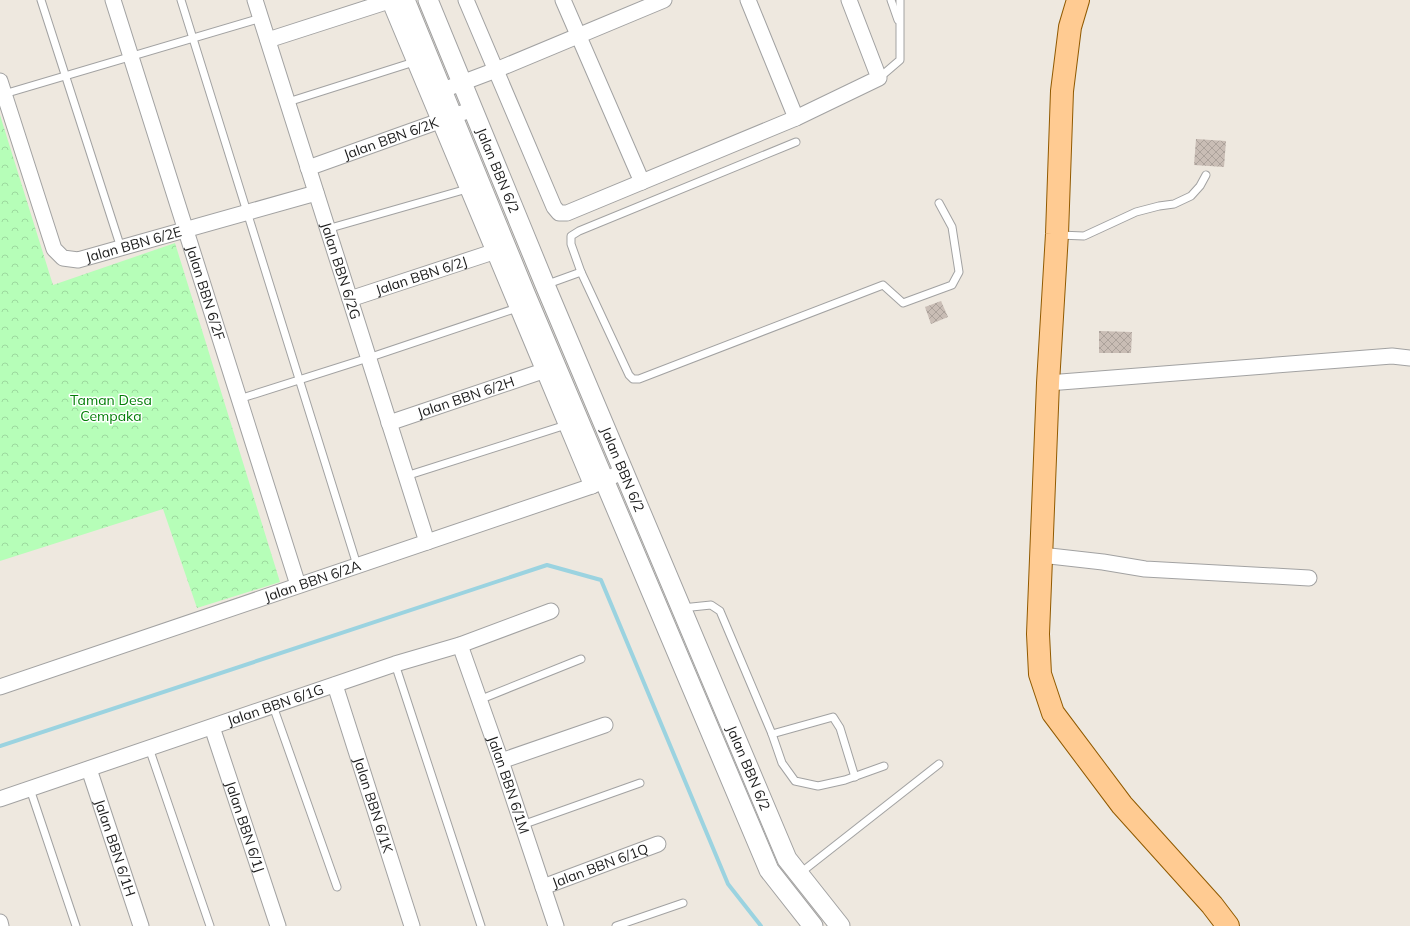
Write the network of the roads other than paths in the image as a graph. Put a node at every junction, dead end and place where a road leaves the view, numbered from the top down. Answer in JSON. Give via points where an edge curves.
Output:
{"nodes":[{"id":1,"x":42,"y":0,"type":"edge"},
{"id":2,"x":112,"y":0,"type":"edge"},
{"id":3,"x":181,"y":0,"type":"edge"},
{"id":4,"x":255,"y":0,"type":"edge"},
{"id":5,"x":394,"y":0,"type":"edge"},
{"id":6,"x":428,"y":0,"type":"edge"},
{"id":7,"x":466,"y":0,"type":"edge"},
{"id":8,"x":563,"y":0,"type":"edge"},
{"id":9,"x":664,"y":0,"type":"edge"},
{"id":10,"x":748,"y":0,"type":"edge"},
{"id":11,"x":849,"y":0,"type":"edge"},
{"id":12,"x":891,"y":0,"type":"edge"},
{"id":13,"x":900,"y":0,"type":"edge"},
{"id":14,"x":1078,"y":0,"type":"edge"},
{"id":15,"x":261,"y":18,"type":"junction"},
{"id":16,"x":900,"y":25,"type":"junction"},
{"id":17,"x":578,"y":36,"type":"junction"},
{"id":18,"x":193,"y":37,"type":"junction"},
{"id":19,"x":268,"y":40,"type":"junction"},
{"id":20,"x":130,"y":56,"type":"junction"},
{"id":21,"x":414,"y":62,"type":"junction"},
{"id":22,"x":496,"y":70,"type":"junction"},
{"id":23,"x":66,"y":75,"type":"junction"},
{"id":24,"x":879,"y":78,"type":"junction"},
{"id":25,"x":463,"y":82,"type":"junction"},
{"id":26,"x":2,"y":87,"type":"edge"},
{"id":27,"x":443,"y":90,"type":"junction"},
{"id":28,"x":288,"y":102,"type":"junction"},
{"id":29,"x":473,"y":109,"type":"junction"},
{"id":30,"x":796,"y":118,"type":"junction"},
{"id":31,"x":447,"y":120,"type":"junction"},
{"id":32,"x":796,"y":142,"type":"dead end"},
{"id":33,"x":308,"y":168,"type":"junction"},
{"id":34,"x":1206,"y":175,"type":"dead end"},
{"id":35,"x":642,"y":182,"type":"junction"},
{"id":36,"x":467,"y":189,"type":"junction"},
{"id":37,"x":316,"y":193,"type":"junction"},
{"id":38,"x":939,"y":203,"type":"dead end"},
{"id":39,"x":247,"y":212,"type":"junction"},
{"id":40,"x":327,"y":229,"type":"junction"},
{"id":41,"x":185,"y":230,"type":"junction"},
{"id":42,"x":1057,"y":234,"type":"junction"},
{"id":43,"x":121,"y":248,"type":"junction"},
{"id":44,"x":493,"y":252,"type":"junction"},
{"id":45,"x":581,"y":272,"type":"junction"},
{"id":46,"x":545,"y":285,"type":"junction"},
{"id":47,"x":350,"y":299,"type":"junction"},
{"id":48,"x":517,"y":308,"type":"junction"},
{"id":49,"x":368,"y":358,"type":"junction"},
{"id":50,"x":1410,"y":358,"type":"edge"},
{"id":51,"x":543,"y":371,"type":"junction"},
{"id":52,"x":299,"y":380,"type":"junction"},
{"id":53,"x":1048,"y":383,"type":"junction"},
{"id":54,"x":239,"y":399,"type":"junction"},
{"id":55,"x":389,"y":423,"type":"junction"},
{"id":56,"x":566,"y":425,"type":"junction"},
{"id":57,"x":624,"y":471,"type":"junction"},
{"id":58,"x":406,"y":476,"type":"junction"},
{"id":59,"x":598,"y":483,"type":"junction"},
{"id":60,"x":427,"y":542,"type":"junction"},
{"id":61,"x":1041,"y":555,"type":"junction"},
{"id":62,"x":357,"y":565,"type":"junction"},
{"id":63,"x":1309,"y":578,"type":"dead end"},
{"id":64,"x":298,"y":585,"type":"junction"},
{"id":65,"x":682,"y":608,"type":"junction"},
{"id":66,"x":551,"y":611,"type":"dead end"},
{"id":67,"x":460,"y":645,"type":"junction"},
{"id":68,"x":581,"y":659,"type":"dead end"},
{"id":69,"x":394,"y":664,"type":"junction"},
{"id":70,"x":335,"y":685,"type":"junction"},
{"id":71,"x":0,"y":687,"type":"edge"},
{"id":72,"x":479,"y":700,"type":"junction"},
{"id":73,"x":273,"y":706,"type":"junction"},
{"id":74,"x":605,"y":724,"type":"dead end"},
{"id":75,"x":212,"y":727,"type":"junction"},
{"id":76,"x":772,"y":734,"type":"junction"},
{"id":77,"x":149,"y":748,"type":"junction"},
{"id":78,"x":501,"y":761,"type":"junction"},
{"id":79,"x":939,"y":764,"type":"dead end"},
{"id":80,"x":884,"y":766,"type":"dead end"},
{"id":81,"x":89,"y":769,"type":"junction"},
{"id":82,"x":855,"y":777,"type":"junction"},
{"id":83,"x":640,"y":783,"type":"dead end"},
{"id":84,"x":30,"y":789,"type":"junction"},
{"id":85,"x":0,"y":799,"type":"edge"},
{"id":86,"x":522,"y":825,"type":"junction"},
{"id":87,"x":658,"y":844,"type":"dead end"},
{"id":88,"x":799,"y":874,"type":"junction"},
{"id":89,"x":337,"y":887,"type":"dead end"},
{"id":90,"x":543,"y":887,"type":"junction"},
{"id":91,"x":683,"y":903,"type":"dead end"},
{"id":92,"x":0,"y":922,"type":"edge"},
{"id":93,"x":1,"y":926,"type":"edge"},
{"id":94,"x":76,"y":926,"type":"edge"},
{"id":95,"x":142,"y":926,"type":"edge"},
{"id":96,"x":210,"y":926,"type":"edge"},
{"id":97,"x":278,"y":926,"type":"edge"},
{"id":98,"x":412,"y":926,"type":"edge"},
{"id":99,"x":480,"y":926,"type":"edge"},
{"id":100,"x":556,"y":926,"type":"edge"},
{"id":101,"x":616,"y":926,"type":"edge"},
{"id":102,"x":813,"y":926,"type":"edge"},
{"id":103,"x":840,"y":926,"type":"edge"},
{"id":104,"x":1228,"y":926,"type":"edge"}],
"edges":[{"from":1,"to":23,"type":"lane"},
{"from":2,"to":20,"type":"street","name":"Jalan BBN 6/2F"},
{"from":3,"to":18,"type":"lane"},
{"from":4,"to":15,"type":"street","name":"Jalan BBN 6/2G"},
{"from":5,"to":19,"type":"street"},
{"from":5,"to":21,"type":"street"},
{"from":5,"to":27,"type":"street","name":"Jalan BBN 6/2"},
{"from":6,"to":25,"type":"street","name":"Jalan BBN 6/2"},
{"from":7,"to":22,"type":"street"},
{"from":8,"to":17,"type":"street"},
{"from":9,"to":17,"type":"street"},
{"from":10,"to":30,"type":"street"},
{"from":11,"to":24,"type":"street"},
{"from":12,"to":16,"type":"lane"},
{"from":13,"to":16,"type":"lane"},
{"from":14,"to":42,"type":"main road","via":[[1070,27],[1062,91]]},
{"from":15,"to":18,"type":"lane"},
{"from":15,"to":19,"type":"street","name":"Jalan BBN 6/2G"},
{"from":16,"to":24,"type":"lane","via":[[900,60]]},
{"from":17,"to":22,"type":"street"},
{"from":17,"to":35,"type":"street"},
{"from":18,"to":20,"type":"lane"},
{"from":18,"to":39,"type":"lane"},
{"from":19,"to":28,"type":"street","name":"Jalan BBN 6/2G"},
{"from":20,"to":23,"type":"lane"},
{"from":20,"to":41,"type":"street","name":"Jalan BBN 6/2F"},
{"from":21,"to":28,"type":"lane"},
{"from":21,"to":31,"type":"street"},
{"from":22,"to":25,"type":"street"},
{"from":22,"to":35,"type":"street","via":[[554,207],[559,213],[567,213]]},
{"from":23,"to":26,"type":"lane"},
{"from":23,"to":43,"type":"lane"},
{"from":24,"to":30,"type":"street"},
{"from":25,"to":27,"type":"street"},
{"from":25,"to":29,"type":"street","name":"Jalan BBN 6/2"},
{"from":26,"to":43,"type":"street","name":"Jalan BBN 6/2E","via":[[54,249],[63,258],[78,260]]},
{"from":27,"to":31,"type":"street","name":"Jalan BBN 6/2"},
{"from":28,"to":33,"type":"street","name":"Jalan BBN 6/2G"},
{"from":29,"to":31,"type":"street","name":"Jalan BBN 6/2K"},
{"from":29,"to":46,"type":"street","name":"Jalan BBN 6/2"},
{"from":30,"to":35,"type":"street"},
{"from":31,"to":33,"type":"street","name":"Jalan BBN 6/2K"},
{"from":31,"to":36,"type":"street"},
{"from":31,"to":59,"type":"street","name":"Jalan BBN 6/2","via":[[525,293]]},
{"from":32,"to":45,"type":"lane","via":[[579,231],[571,236],[571,244]]},
{"from":33,"to":37,"type":"street","name":"Jalan BBN 6/2G"},
{"from":34,"to":42,"type":"lane","via":[[1191,196],[1174,204],[1136,212],[1084,236]]},
{"from":36,"to":40,"type":"lane"},
{"from":36,"to":44,"type":"street"},
{"from":37,"to":39,"type":"street","name":"Jalan BBN 6/2E"},
{"from":37,"to":40,"type":"street","name":"Jalan BBN 6/2G"},
{"from":38,"to":45,"type":"lane","via":[[952,227],[959,272],[952,285],[903,303],[883,285],[639,379],[633,379],[629,375]]},
{"from":39,"to":41,"type":"street","name":"Jalan BBN 6/2E"},
{"from":39,"to":52,"type":"lane"},
{"from":40,"to":47,"type":"street","name":"Jalan BBN 6/2G"},
{"from":41,"to":43,"type":"street","name":"Jalan BBN 6/2E"},
{"from":41,"to":54,"type":"street","name":"Jalan BBN 6/2F"},
{"from":42,"to":53,"type":"main road"},
{"from":44,"to":47,"type":"street","name":"Jalan BBN 6/2J"},
{"from":44,"to":48,"type":"street"},
{"from":45,"to":46,"type":"lane"},
{"from":46,"to":57,"type":"street","name":"Jalan BBN 6/2"},
{"from":47,"to":49,"type":"street","name":"Jalan BBN 6/2G"},
{"from":48,"to":49,"type":"lane"},
{"from":48,"to":51,"type":"street"},
{"from":49,"to":52,"type":"lane"},
{"from":49,"to":55,"type":"street","name":"Jalan BBN 6/2G"},
{"from":50,"to":53,"type":"street","via":[[1392,356]]},
{"from":51,"to":55,"type":"street","name":"Jalan BBN 6/2H"},
{"from":51,"to":56,"type":"street"},
{"from":52,"to":54,"type":"lane"},
{"from":52,"to":62,"type":"lane"},
{"from":53,"to":61,"type":"main road"},
{"from":54,"to":64,"type":"street","name":"Jalan BBN 6/2F"},
{"from":55,"to":58,"type":"street","name":"Jalan BBN 6/2G"},
{"from":56,"to":58,"type":"lane"},
{"from":56,"to":59,"type":"street"},
{"from":57,"to":59,"type":"street","name":"Jalan BBN 6/2A"},
{"from":57,"to":65,"type":"street","name":"Jalan BBN 6/2"},
{"from":58,"to":60,"type":"street","name":"Jalan BBN 6/2G"},
{"from":59,"to":60,"type":"street","name":"Jalan BBN 6/2A"},
{"from":59,"to":102,"type":"street","name":"Jalan BBN 6/2","via":[[769,870]]},
{"from":60,"to":62,"type":"street","name":"Jalan BBN 6/2A"},
{"from":61,"to":63,"type":"street","via":[[1145,569]]},
{"from":61,"to":104,"type":"main road","via":[[1038,634],[1040,674],[1053,713],[1122,805]]},
{"from":62,"to":64,"type":"street","name":"Jalan BBN 6/2A"},
{"from":64,"to":71,"type":"street","name":"Jalan BBN 6/2A"},
{"from":65,"to":76,"type":"lane","via":[[711,605],[720,611]]},
{"from":65,"to":88,"type":"street","name":"Jalan BBN 6/2","via":[[787,859]]},
{"from":66,"to":67,"type":"street","name":"Jalan BBN 6/1G"},
{"from":67,"to":69,"type":"street","name":"Jalan BBN 6/1G"},
{"from":67,"to":72,"type":"street","name":"Jalan BBN 6/1M"},
{"from":68,"to":72,"type":"lane"},
{"from":69,"to":70,"type":"street","name":"Jalan BBN 6/1G"},
{"from":69,"to":99,"type":"lane"},
{"from":70,"to":73,"type":"street","name":"Jalan BBN 6/1G"},
{"from":70,"to":98,"type":"street","name":"Jalan BBN 6/1K"},
{"from":72,"to":78,"type":"street","name":"Jalan BBN 6/1M"},
{"from":73,"to":75,"type":"street","name":"Jalan BBN 6/1G"},
{"from":73,"to":89,"type":"lane"},
{"from":74,"to":78,"type":"street"},
{"from":75,"to":77,"type":"street","name":"Jalan BBN 6/1G"},
{"from":75,"to":97,"type":"street","name":"Jalan BBN 6/1J"},
{"from":76,"to":82,"type":"lane","via":[[782,763],[795,781],[818,786]]},
{"from":76,"to":82,"type":"lane","via":[[833,717],[840,728]]},
{"from":77,"to":81,"type":"street","name":"Jalan BBN 6/1G"},
{"from":77,"to":96,"type":"lane"},
{"from":78,"to":86,"type":"street","name":"Jalan BBN 6/1M"},
{"from":79,"to":88,"type":"lane"},
{"from":80,"to":82,"type":"lane"},
{"from":81,"to":84,"type":"street","name":"Jalan BBN 6/1G"},
{"from":81,"to":95,"type":"street","name":"Jalan BBN 6/1H"},
{"from":83,"to":86,"type":"lane"},
{"from":84,"to":85,"type":"street","name":"Jalan BBN 6/1G"},
{"from":84,"to":94,"type":"lane"},
{"from":86,"to":90,"type":"street","name":"Jalan BBN 6/1M"},
{"from":87,"to":90,"type":"street","name":"Jalan BBN 6/1Q"},
{"from":88,"to":103,"type":"street","name":"Jalan BBN 6/2"},
{"from":90,"to":100,"type":"street","name":"Jalan BBN 6/1M"},
{"from":91,"to":101,"type":"lane"},
{"from":92,"to":93,"type":"street"}]}
